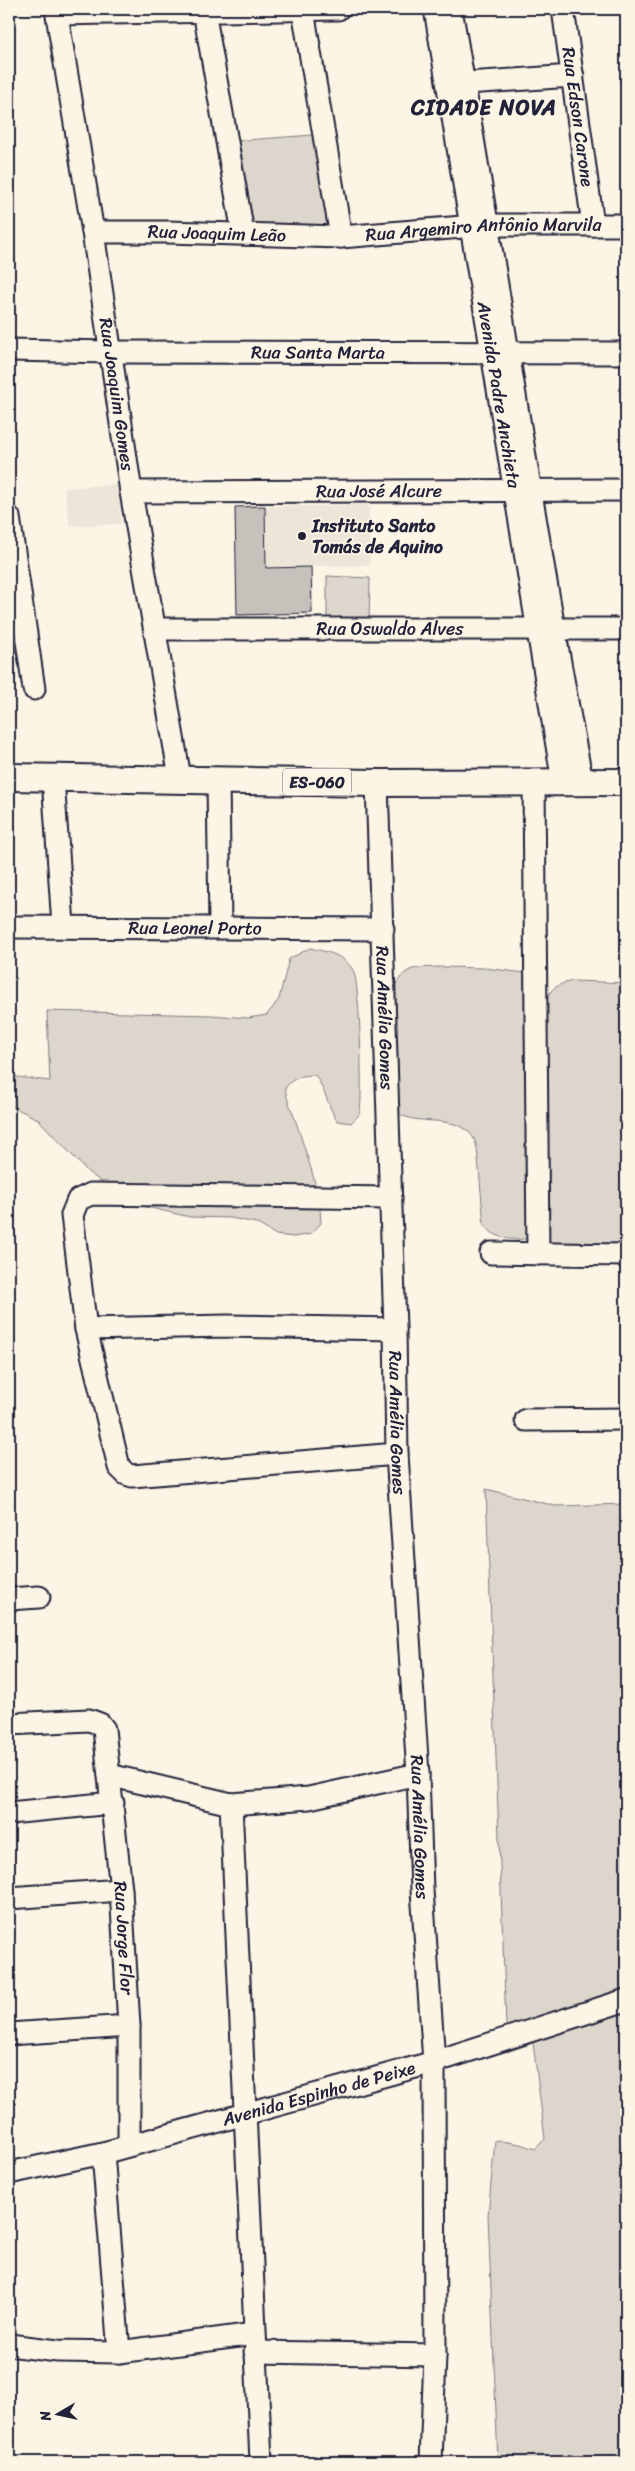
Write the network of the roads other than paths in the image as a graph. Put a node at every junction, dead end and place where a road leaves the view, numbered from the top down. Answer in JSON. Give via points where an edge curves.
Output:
{"nodes":[{"id":1,"x":338,"y":9,"type":"edge"},
{"id":2,"x":435,"y":9,"type":"edge"},
{"id":3,"x":451,"y":9,"type":"edge"},
{"id":4,"x":563,"y":9,"type":"edge"},
{"id":5,"x":303,"y":10,"type":"edge"},
{"id":6,"x":57,"y":11,"type":"edge"},
{"id":7,"x":204,"y":11,"type":"junction"},
{"id":8,"x":573,"y":76,"type":"junction"},
{"id":9,"x":456,"y":83,"type":"junction"},
{"id":10,"x":626,"y":224,"type":"edge"},
{"id":11,"x":593,"y":225,"type":"junction"},
{"id":12,"x":478,"y":226,"type":"junction"},
{"id":13,"x":93,"y":232,"type":"junction"},
{"id":14,"x":243,"y":233,"type":"junction"},
{"id":15,"x":341,"y":238,"type":"junction"},
{"id":16,"x":9,"y":350,"type":"edge"},
{"id":17,"x":110,"y":352,"type":"junction"},
{"id":18,"x":626,"y":352,"type":"edge"},
{"id":19,"x":500,"y":353,"type":"junction"},
{"id":20,"x":626,"y":490,"type":"edge"},
{"id":21,"x":524,"y":491,"type":"junction"},
{"id":22,"x":131,"y":492,"type":"junction"},
{"id":23,"x":9,"y":517,"type":"edge"},
{"id":24,"x":155,"y":629,"type":"junction"},
{"id":25,"x":626,"y":629,"type":"edge"},
{"id":26,"x":545,"y":630,"type":"junction"},
{"id":27,"x":34,"y":689,"type":"dead end"},
{"id":28,"x":9,"y":777,"type":"edge"},
{"id":29,"x":53,"y":778,"type":"junction"},
{"id":30,"x":180,"y":778,"type":"junction"},
{"id":31,"x":218,"y":780,"type":"junction"},
{"id":32,"x":534,"y":782,"type":"junction"},
{"id":33,"x":573,"y":782,"type":"junction"},
{"id":34,"x":626,"y":782,"type":"edge"},
{"id":35,"x":377,"y":783,"type":"junction"},
{"id":36,"x":63,"y":926,"type":"junction"},
{"id":37,"x":9,"y":927,"type":"edge"},
{"id":38,"x":220,"y":928,"type":"junction"},
{"id":39,"x":383,"y":929,"type":"junction"},
{"id":40,"x":391,"y":1198,"type":"junction"},
{"id":41,"x":491,"y":1253,"type":"dead end"},
{"id":42,"x":538,"y":1254,"type":"junction"},
{"id":43,"x":626,"y":1255,"type":"edge"},
{"id":44,"x":86,"y":1329,"type":"junction"},
{"id":45,"x":395,"y":1329,"type":"junction"},
{"id":46,"x":626,"y":1419,"type":"edge"},
{"id":47,"x":526,"y":1420,"type":"dead end"},
{"id":48,"x":397,"y":1454,"type":"junction"},
{"id":49,"x":39,"y":1597,"type":"dead end"},
{"id":50,"x":9,"y":1599,"type":"edge"},
{"id":51,"x":9,"y":1724,"type":"edge"},
{"id":52,"x":418,"y":1774,"type":"junction"},
{"id":53,"x":109,"y":1775,"type":"junction"},
{"id":54,"x":113,"y":1803,"type":"junction"},
{"id":55,"x":231,"y":1804,"type":"junction"},
{"id":56,"x":9,"y":1814,"type":"edge"},
{"id":57,"x":121,"y":1890,"type":"junction"},
{"id":58,"x":9,"y":1898,"type":"edge"},
{"id":59,"x":626,"y":2000,"type":"edge"},
{"id":60,"x":129,"y":2026,"type":"junction"},
{"id":61,"x":9,"y":2034,"type":"edge"},
{"id":62,"x":434,"y":2062,"type":"junction"},
{"id":63,"x":244,"y":2115,"type":"junction"},
{"id":64,"x":129,"y":2145,"type":"junction"},
{"id":65,"x":103,"y":2153,"type":"junction"},
{"id":66,"x":9,"y":2173,"type":"edge"},
{"id":67,"x":254,"y":2343,"type":"junction"},
{"id":68,"x":9,"y":2345,"type":"edge"},
{"id":69,"x":119,"y":2352,"type":"junction"},
{"id":70,"x":435,"y":2355,"type":"junction"},
{"id":71,"x":261,"y":2462,"type":"edge"},
{"id":72,"x":431,"y":2462,"type":"edge"}],
"edges":[{"from":1,"to":5,"type":"street"},
{"from":2,"to":9,"type":"street","name":"Avenida Padre Anchieta"},
{"from":3,"to":9,"type":"street","name":"Avenida Padre Anchieta"},
{"from":4,"to":8,"type":"street","name":"Rua Edson Carone"},
{"from":5,"to":7,"type":"street"},
{"from":5,"to":15,"type":"street"},
{"from":6,"to":7,"type":"street"},
{"from":6,"to":13,"type":"street","name":"Rua Joaquim Gomes"},
{"from":7,"to":14,"type":"street"},
{"from":8,"to":9,"type":"street"},
{"from":8,"to":11,"type":"street","name":"Rua Edson Carone"},
{"from":9,"to":12,"type":"street","name":"Avenida Padre Anchieta"},
{"from":10,"to":11,"type":"street","name":"Rua Argemiro Antônio Marvila"},
{"from":11,"to":12,"type":"street","name":"Rua Argemiro Antônio Marvila"},
{"from":12,"to":15,"type":"street","name":"Rua Argemiro Antônio Marvila"},
{"from":12,"to":19,"type":"street","name":"Avenida Padre Anchieta"},
{"from":13,"to":14,"type":"street","name":"Rua Joaquim Leão"},
{"from":13,"to":17,"type":"street","name":"Rua Joaquim Gomes"},
{"from":14,"to":15,"type":"street","name":"Rua Joaquim Leão"},
{"from":16,"to":17,"type":"street","name":"Rua Santa Marta"},
{"from":17,"to":19,"type":"street","name":"Rua Santa Marta"},
{"from":17,"to":22,"type":"street","name":"Rua Joaquim Gomes"},
{"from":18,"to":19,"type":"street","name":"Rua Santa Marta"},
{"from":19,"to":21,"type":"street","name":"Avenida Padre Anchieta"},
{"from":20,"to":21,"type":"street","name":"Rua José Alcure"},
{"from":21,"to":22,"type":"street","name":"Rua José Alcure"},
{"from":21,"to":26,"type":"street","name":"Avenida Padre Anchieta"},
{"from":22,"to":24,"type":"street","name":"Rua Joaquim Gomes"},
{"from":23,"to":27,"type":"street"},
{"from":24,"to":26,"type":"street","name":"Rua Oswaldo Alves"},
{"from":24,"to":30,"type":"street","name":"Rua Joaquim Gomes"},
{"from":25,"to":26,"type":"street","name":"Rua Oswaldo Alves"},
{"from":26,"to":33,"type":"street","name":"Avenida Padre Anchieta"},
{"from":28,"to":29,"type":"main road","number":"ES-060"},
{"from":29,"to":30,"type":"main road","number":"ES-060"},
{"from":29,"to":36,"type":"street"},
{"from":30,"to":31,"type":"main road","number":"ES-060"},
{"from":31,"to":35,"type":"main road","number":"ES-060"},
{"from":31,"to":38,"type":"street"},
{"from":32,"to":33,"type":"main road","number":"ES-060"},
{"from":32,"to":35,"type":"main road","number":"ES-060"},
{"from":32,"to":42,"type":"street"},
{"from":33,"to":34,"type":"main road","number":"ES-060"},
{"from":35,"to":39,"type":"street","name":"Rua Amélia Gomes"},
{"from":36,"to":37,"type":"street","name":"Rua Leonel Porto"},
{"from":36,"to":38,"type":"street","name":"Rua Leonel Porto"},
{"from":38,"to":39,"type":"street","name":"Rua Leonel Porto"},
{"from":39,"to":40,"type":"street","name":"Rua Amélia Gomes"},
{"from":40,"to":44,"type":"street","via":[[91,1194],[78,1200],[72,1214]]},
{"from":40,"to":45,"type":"street","name":"Rua Amélia Gomes"},
{"from":41,"to":42,"type":"street"},
{"from":42,"to":43,"type":"street"},
{"from":44,"to":45,"type":"street","via":[[227,1326]]},
{"from":44,"to":48,"type":"street","via":[[119,1467],[126,1474]]},
{"from":45,"to":48,"type":"street","name":"Rua Amélia Gomes"},
{"from":46,"to":47,"type":"street"},
{"from":48,"to":52,"type":"street","name":"Rua Amélia Gomes"},
{"from":49,"to":50,"type":"street"},
{"from":51,"to":53,"type":"street","name":"Rua Jorge Flor","via":[[89,1720],[100,1724],[104,1730]]},
{"from":52,"to":55,"type":"street","via":[[309,1798]]},
{"from":52,"to":62,"type":"street","name":"Rua Amélia Gomes"},
{"from":53,"to":54,"type":"street","name":"Rua Jorge Flor"},
{"from":53,"to":55,"type":"street"},
{"from":54,"to":56,"type":"street"},
{"from":54,"to":57,"type":"street","name":"Rua Jorge Flor"},
{"from":55,"to":63,"type":"street"},
{"from":57,"to":58,"type":"street"},
{"from":57,"to":60,"type":"street","name":"Rua Jorge Flor"},
{"from":59,"to":62,"type":"street","name":"Avenida Espinho de Peixe"},
{"from":60,"to":61,"type":"street"},
{"from":60,"to":64,"type":"street","name":"Rua Jorge Flor"},
{"from":62,"to":63,"type":"street","name":"Avenida Espinho de Peixe"},
{"from":62,"to":70,"type":"street","name":"Rua Amélia Gomes"},
{"from":63,"to":64,"type":"street","name":"Avenida Espinho de Peixe"},
{"from":63,"to":67,"type":"street"},
{"from":64,"to":65,"type":"street","name":"Avenida Espinho de Peixe"},
{"from":65,"to":66,"type":"street","name":"Avenida Espinho de Peixe"},
{"from":65,"to":69,"type":"street"},
{"from":67,"to":69,"type":"street"},
{"from":67,"to":70,"type":"street"},
{"from":67,"to":71,"type":"street"},
{"from":68,"to":69,"type":"street","via":[[58,2351]]},
{"from":70,"to":72,"type":"street","name":"Rua Amélia Gomes"}]}
